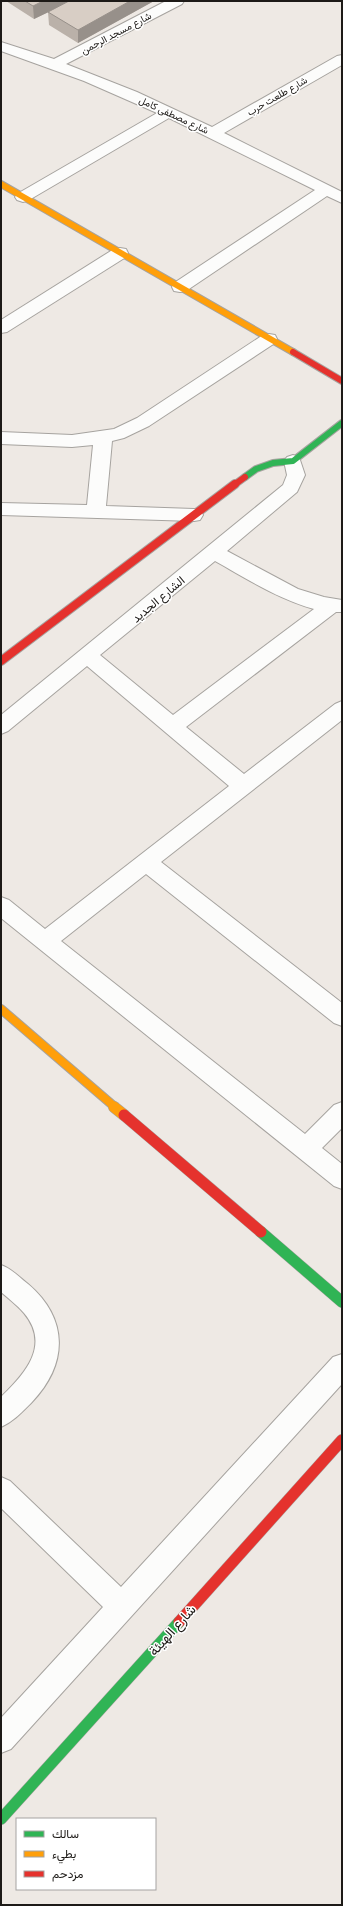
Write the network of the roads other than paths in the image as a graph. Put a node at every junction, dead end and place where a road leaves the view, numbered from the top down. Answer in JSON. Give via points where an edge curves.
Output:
{"nodes":[{"id":1,"x":177,"y":1,"type":"edge"},
{"id":2,"x":4,"y":50,"type":"edge"},
{"id":3,"x":342,"y":59,"type":"edge"},
{"id":4,"x":55,"y":64,"type":"junction"},
{"id":5,"x":169,"y":112,"type":"junction"},
{"id":6,"x":213,"y":133,"type":"junction"},
{"id":7,"x":1,"y":184,"type":"edge"},
{"id":8,"x":326,"y":190,"type":"junction"},
{"id":9,"x":23,"y":197,"type":"junction"},
{"id":10,"x":342,"y":198,"type":"edge"},
{"id":11,"x":120,"y":253,"type":"junction"},
{"id":12,"x":180,"y":287,"type":"junction"},
{"id":13,"x":1,"y":328,"type":"edge"},
{"id":14,"x":270,"y":339,"type":"junction"},
{"id":15,"x":342,"y":381,"type":"edge"},
{"id":16,"x":342,"y":424,"type":"edge"},
{"id":17,"x":1,"y":438,"type":"edge"},
{"id":18,"x":103,"y":438,"type":"junction"},
{"id":19,"x":293,"y":461,"type":"junction"},
{"id":20,"x":1,"y":509,"type":"edge"},
{"id":21,"x":96,"y":511,"type":"junction"},
{"id":22,"x":194,"y":516,"type":"junction"},
{"id":23,"x":214,"y":552,"type":"junction"},
{"id":24,"x":336,"y":606,"type":"edge"},
{"id":25,"x":88,"y":656,"type":"junction"},
{"id":26,"x":1,"y":661,"type":"edge"},
{"id":27,"x":342,"y":709,"type":"edge"},
{"id":28,"x":1,"y":726,"type":"edge"},
{"id":29,"x":173,"y":726,"type":"junction"},
{"id":30,"x":244,"y":786,"type":"junction"},
{"id":31,"x":146,"y":862,"type":"junction"},
{"id":32,"x":1,"y":906,"type":"edge"},
{"id":33,"x":46,"y":941,"type":"junction"},
{"id":34,"x":1,"y":1009,"type":"edge"},
{"id":35,"x":342,"y":1016,"type":"edge"},
{"id":36,"x":342,"y":1112,"type":"edge"},
{"id":37,"x":306,"y":1150,"type":"junction"},
{"id":38,"x":342,"y":1178,"type":"edge"},
{"id":39,"x":1,"y":1276,"type":"edge"},
{"id":40,"x":342,"y":1302,"type":"edge"},
{"id":41,"x":342,"y":1366,"type":"edge"},
{"id":42,"x":1,"y":1414,"type":"edge"},
{"id":43,"x":342,"y":1440,"type":"edge"},
{"id":44,"x":1,"y":1490,"type":"edge"},
{"id":45,"x":122,"y":1607,"type":"junction"},
{"id":46,"x":1,"y":1739,"type":"edge"},
{"id":47,"x":1,"y":1820,"type":"edge"}],
"edges":[{"from":1,"to":4,"type":"street","name":"شارع مسجد الرحمن"},
{"from":2,"to":4,"type":"street","name":"شارع مصطفى كامل"},
{"from":3,"to":6,"type":"street","name":"شارع طلعت حرب"},
{"from":4,"to":5,"type":"street","name":"شارع مصطفى كامل"},
{"from":5,"to":6,"type":"street","name":"شارع مصطفى كامل"},
{"from":5,"to":9,"type":"street"},
{"from":6,"to":8,"type":"street","name":"شارع مصطفى كامل"},
{"from":7,"to":9,"type":"street"},
{"from":8,"to":10,"type":"street","name":"شارع مصطفى كامل"},
{"from":8,"to":12,"type":"street"},
{"from":9,"to":11,"type":"street"},
{"from":11,"to":12,"type":"street"},
{"from":11,"to":13,"type":"street"},
{"from":12,"to":14,"type":"street"},
{"from":14,"to":15,"type":"street"},
{"from":14,"to":18,"type":"street","via":[[143,422]]},
{"from":16,"to":19,"type":"street"},
{"from":17,"to":18,"type":"street","via":[[72,441]]},
{"from":18,"to":21,"type":"street"},
{"from":19,"to":22,"type":"street","via":[[273,463],[256,469]]},
{"from":19,"to":23,"type":"street","name":"الشارع الجديد","via":[[296,475],[291,488]]},
{"from":20,"to":21,"type":"street"},
{"from":21,"to":22,"type":"street"},
{"from":22,"to":26,"type":"street"},
{"from":23,"to":24,"type":"street","via":[[299,598]]},
{"from":23,"to":25,"type":"street","name":"الشارع الجديد"},
{"from":24,"to":29,"type":"street"},
{"from":25,"to":28,"type":"street","name":"الشارع الجديد"},
{"from":25,"to":29,"type":"street"},
{"from":27,"to":30,"type":"street"},
{"from":29,"to":30,"type":"street"},
{"from":30,"to":31,"type":"street"},
{"from":31,"to":33,"type":"street"},
{"from":31,"to":35,"type":"street"},
{"from":32,"to":33,"type":"street"},
{"from":33,"to":37,"type":"street"},
{"from":34,"to":40,"type":"street"},
{"from":36,"to":37,"type":"street"},
{"from":37,"to":38,"type":"street"},
{"from":39,"to":42,"type":"street","via":[[33,1305],[46,1331],[48,1345],[46,1360],[40,1374]]},
{"from":41,"to":45,"type":"street"},
{"from":43,"to":47,"type":"street","name":"شارع الهيئة"},
{"from":44,"to":45,"type":"street"},
{"from":45,"to":46,"type":"street"}]}
